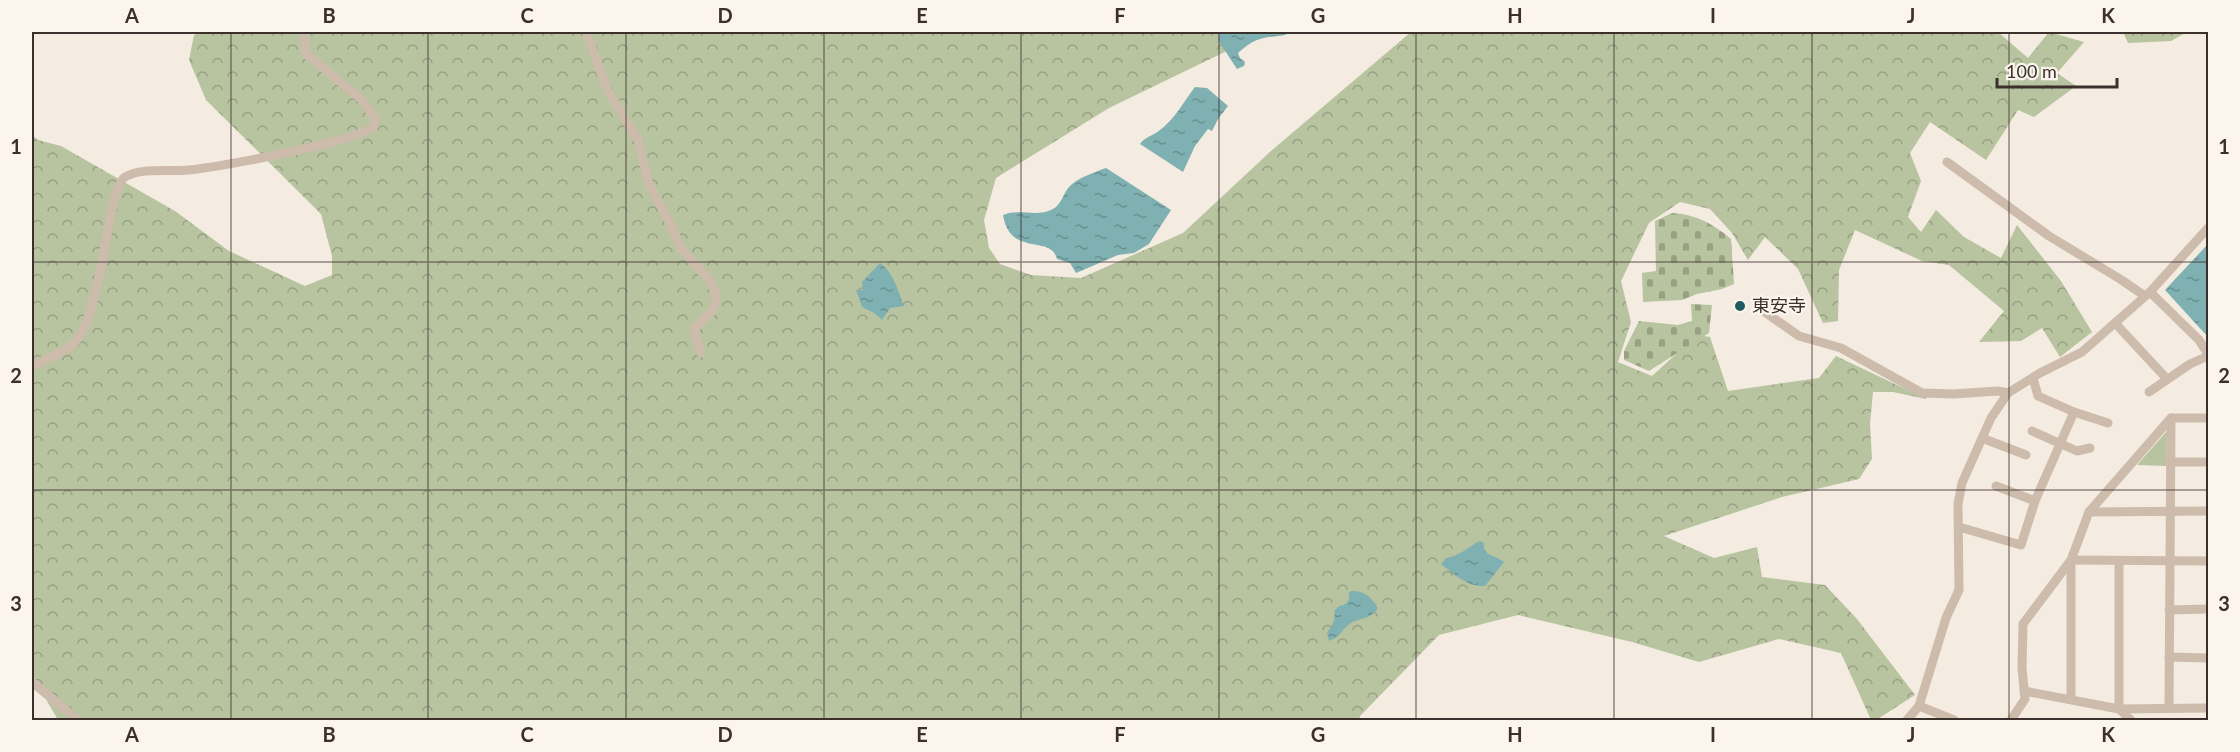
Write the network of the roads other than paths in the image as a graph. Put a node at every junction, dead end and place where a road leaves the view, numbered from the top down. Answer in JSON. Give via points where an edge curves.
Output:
{"nodes":[{"id":1,"x":304,"y":32,"type":"edge"},
{"id":2,"x":586,"y":32,"type":"edge"},
{"id":3,"x":1947,"y":162,"type":"dead end"},
{"id":4,"x":2208,"y":228,"type":"edge"},
{"id":5,"x":2147,"y":294,"type":"junction"},
{"id":6,"x":1762,"y":309,"type":"dead end"},
{"id":7,"x":2115,"y":323,"type":"junction"},
{"id":8,"x":701,"y":353,"type":"dead end"},
{"id":9,"x":2208,"y":355,"type":"edge"},
{"id":10,"x":32,"y":368,"type":"edge"},
{"id":11,"x":2033,"y":378,"type":"junction"},
{"id":12,"x":2166,"y":379,"type":"junction"},
{"id":13,"x":2149,"y":392,"type":"dead end"},
{"id":14,"x":2008,"y":393,"type":"junction"},
{"id":15,"x":2074,"y":412,"type":"junction"},
{"id":16,"x":2171,"y":418,"type":"junction"},
{"id":17,"x":2208,"y":418,"type":"edge"},
{"id":18,"x":2109,"y":423,"type":"dead end"},
{"id":19,"x":2032,"y":431,"type":"dead end"},
{"id":20,"x":1982,"y":438,"type":"junction"},
{"id":21,"x":2060,"y":444,"type":"junction"},
{"id":22,"x":2090,"y":448,"type":"dead end"},
{"id":23,"x":2026,"y":455,"type":"dead end"},
{"id":24,"x":2169,"y":462,"type":"junction"},
{"id":25,"x":2208,"y":462,"type":"edge"},
{"id":26,"x":1996,"y":486,"type":"dead end"},
{"id":27,"x":2035,"y":501,"type":"junction"},
{"id":28,"x":2208,"y":511,"type":"edge"},
{"id":29,"x":2089,"y":512,"type":"junction"},
{"id":30,"x":2170,"y":512,"type":"junction"},
{"id":31,"x":1959,"y":527,"type":"junction"},
{"id":32,"x":2071,"y":560,"type":"junction"},
{"id":33,"x":2119,"y":561,"type":"junction"},
{"id":34,"x":2169,"y":561,"type":"junction"},
{"id":35,"x":2208,"y":561,"type":"edge"},
{"id":36,"x":2208,"y":609,"type":"edge"},
{"id":37,"x":2169,"y":610,"type":"junction"},
{"id":38,"x":2169,"y":657,"type":"junction"},
{"id":39,"x":2208,"y":658,"type":"edge"},
{"id":40,"x":32,"y":682,"type":"edge"},
{"id":41,"x":2024,"y":691,"type":"junction"},
{"id":42,"x":2071,"y":699,"type":"junction"},
{"id":43,"x":1919,"y":706,"type":"junction"},
{"id":44,"x":2169,"y":708,"type":"junction"},
{"id":45,"x":2208,"y":708,"type":"edge"},
{"id":46,"x":2119,"y":709,"type":"junction"},
{"id":47,"x":78,"y":720,"type":"edge"},
{"id":48,"x":1907,"y":720,"type":"edge"},
{"id":49,"x":1954,"y":720,"type":"edge"},
{"id":50,"x":2011,"y":720,"type":"edge"},
{"id":51,"x":2131,"y":720,"type":"edge"}],
"edges":[{"from":1,"to":10,"type":"street","via":[[306,54],[360,99],[375,118],[374,126],[363,134],[341,140],[230,164],[142,172],[123,178],[113,204],[95,293],[80,333],[74,342]]},
{"from":2,"to":8,"type":"street","via":[[608,91],[638,140],[649,185],[680,247],[715,292],[712,311],[695,328]]},
{"from":3,"to":5,"type":"street","via":[[2049,236]]},
{"from":4,"to":5,"type":"street"},
{"from":5,"to":7,"type":"street"},
{"from":5,"to":9,"type":"street","via":[[2199,340]]},
{"from":6,"to":14,"type":"street","via":[[1799,336],[1841,348],[1922,393]]},
{"from":7,"to":11,"type":"street","via":[[2082,352]]},
{"from":7,"to":12,"type":"street"},
{"from":9,"to":12,"type":"street"},
{"from":11,"to":14,"type":"street"},
{"from":11,"to":15,"type":"street","via":[[2038,396]]},
{"from":12,"to":13,"type":"street"},
{"from":14,"to":20,"type":"street"},
{"from":15,"to":18,"type":"street"},
{"from":15,"to":21,"type":"street"},
{"from":16,"to":17,"type":"street"},
{"from":16,"to":24,"type":"street"},
{"from":16,"to":29,"type":"street"},
{"from":19,"to":21,"type":"street"},
{"from":20,"to":23,"type":"street"},
{"from":20,"to":31,"type":"street","via":[[1962,483]]},
{"from":21,"to":22,"type":"street","via":[[2077,452]]},
{"from":21,"to":27,"type":"street"},
{"from":24,"to":25,"type":"street"},
{"from":24,"to":30,"type":"street"},
{"from":26,"to":27,"type":"street"},
{"from":27,"to":31,"type":"street","via":[[2021,545]]},
{"from":28,"to":30,"type":"street"},
{"from":29,"to":30,"type":"street"},
{"from":29,"to":32,"type":"street"},
{"from":30,"to":34,"type":"street"},
{"from":31,"to":43,"type":"street","via":[[1959,590],[1946,618]]},
{"from":32,"to":33,"type":"street"},
{"from":32,"to":41,"type":"street","via":[[2023,624]]},
{"from":32,"to":42,"type":"street"},
{"from":33,"to":34,"type":"street"},
{"from":33,"to":46,"type":"street"},
{"from":34,"to":35,"type":"street"},
{"from":34,"to":37,"type":"street"},
{"from":36,"to":37,"type":"street"},
{"from":37,"to":38,"type":"street"},
{"from":38,"to":39,"type":"street"},
{"from":38,"to":44,"type":"street"},
{"from":40,"to":47,"type":"street"},
{"from":41,"to":42,"type":"street"},
{"from":41,"to":50,"type":"street","via":[[2025,699]]},
{"from":42,"to":46,"type":"street"},
{"from":43,"to":48,"type":"street"},
{"from":43,"to":49,"type":"street"},
{"from":44,"to":45,"type":"street"},
{"from":44,"to":46,"type":"street"},
{"from":46,"to":51,"type":"street"}]}
